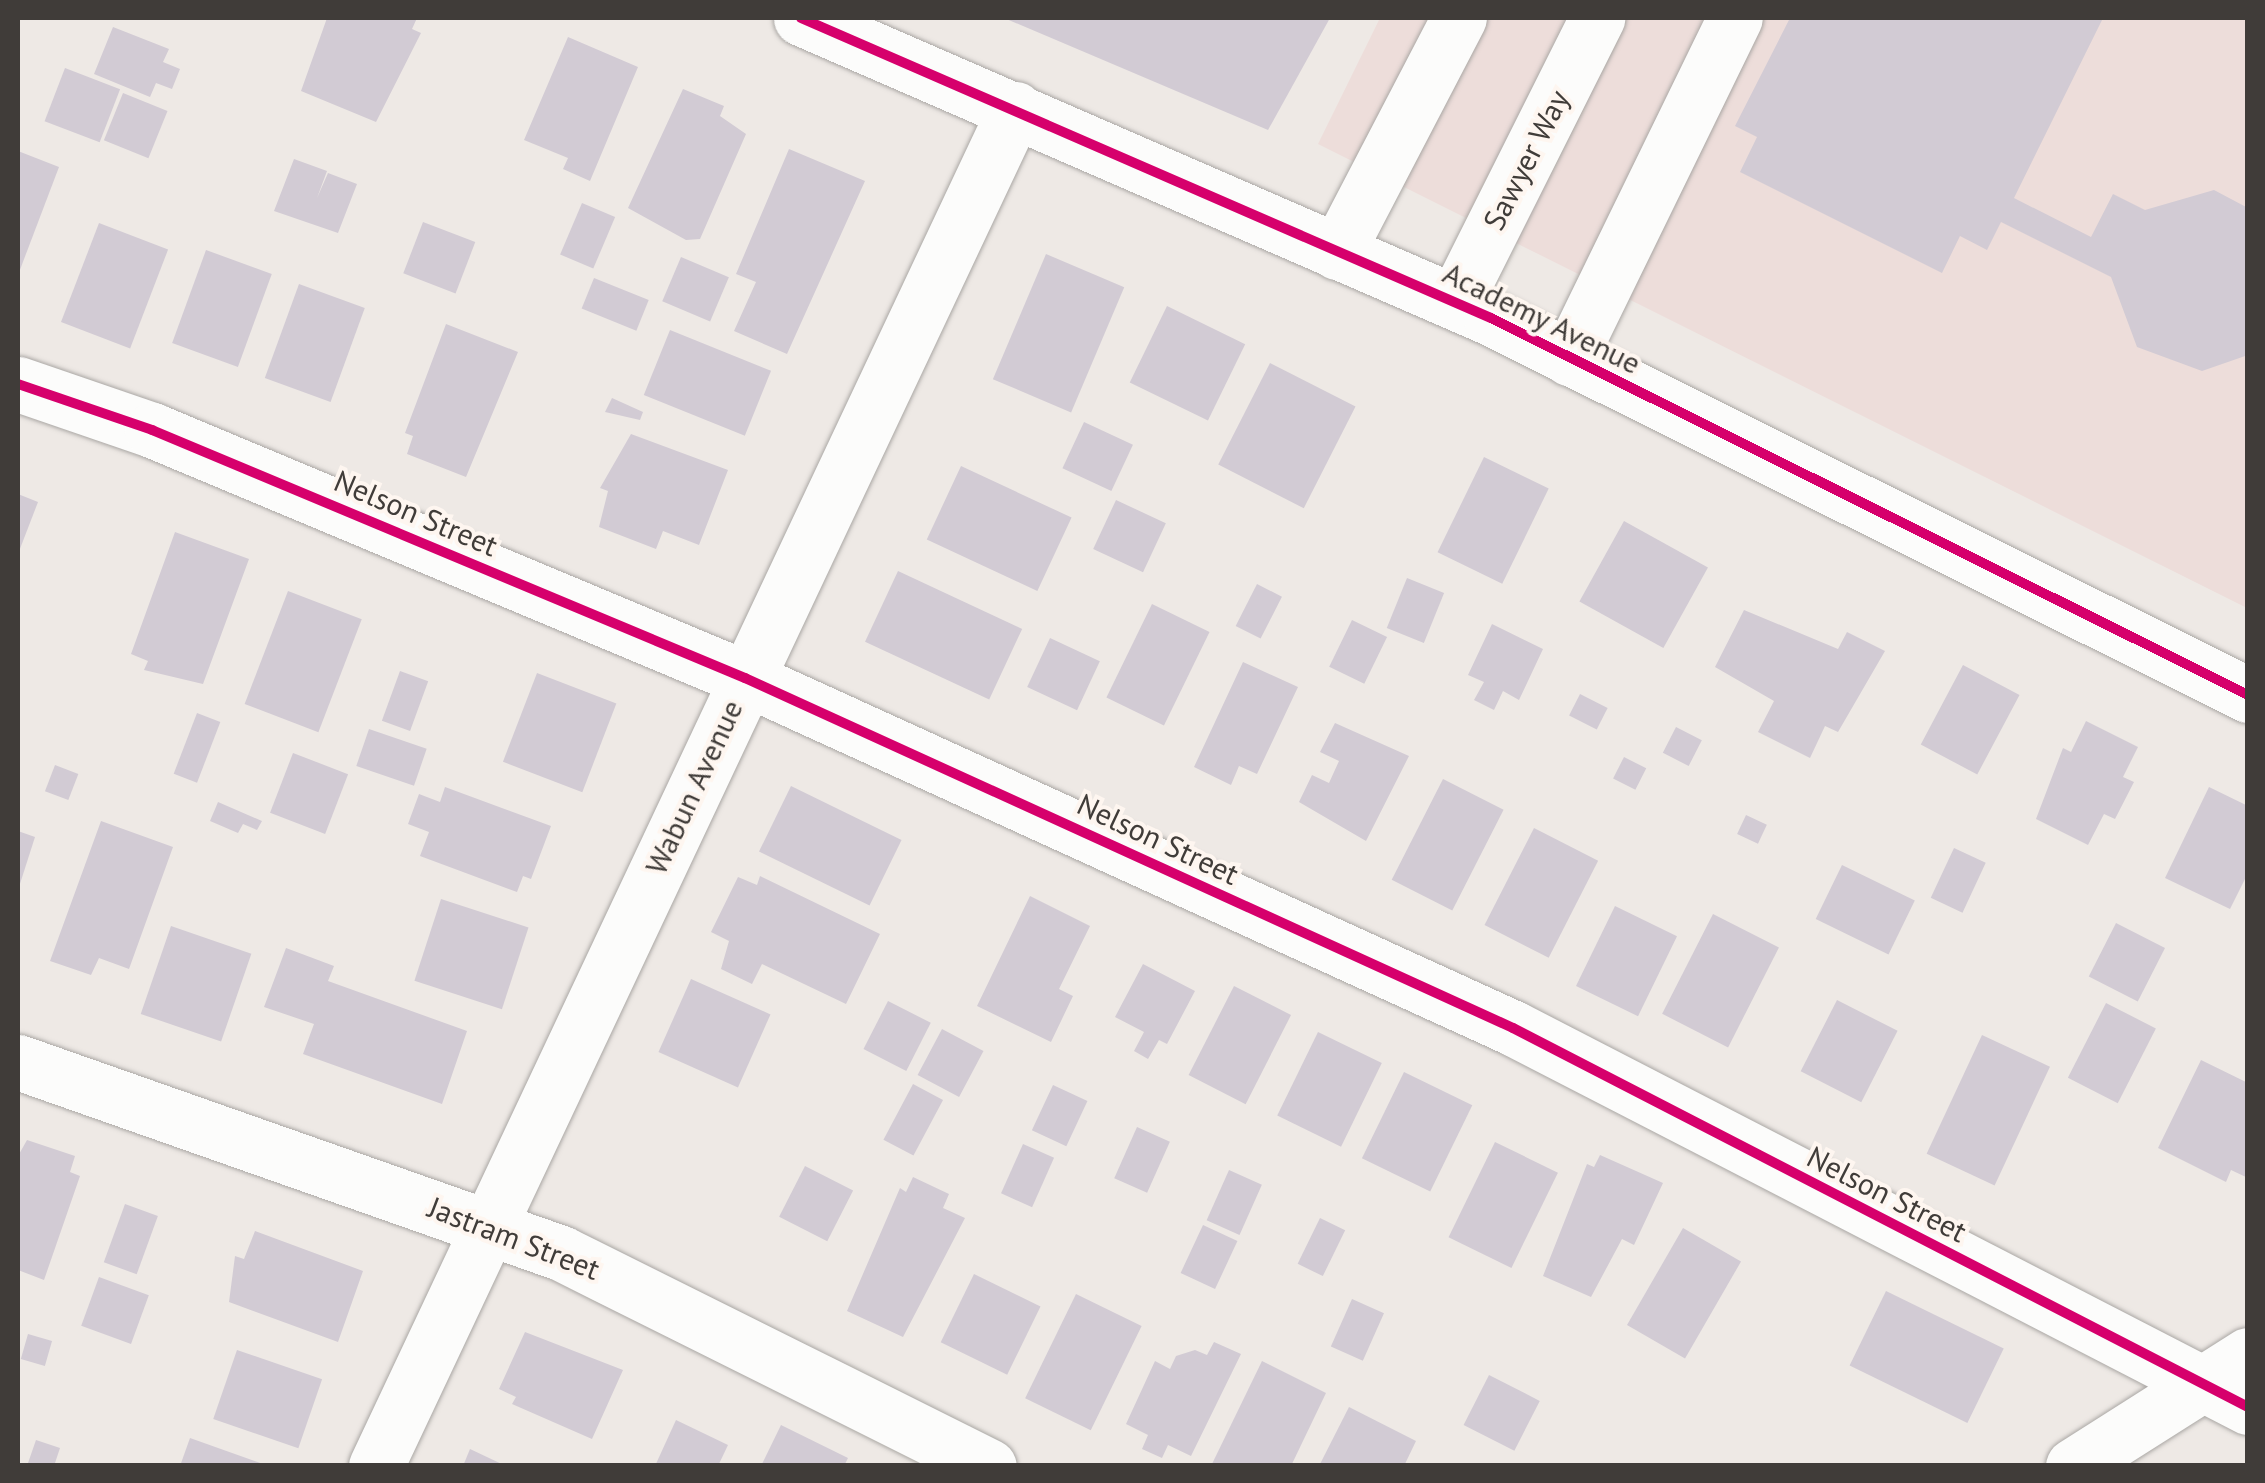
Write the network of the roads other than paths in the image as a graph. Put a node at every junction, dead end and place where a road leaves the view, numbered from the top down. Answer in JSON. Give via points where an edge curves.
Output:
{"nodes":[{"id":1,"x":801,"y":18,"type":"edge"},
{"id":2,"x":1459,"y":18,"type":"edge"},
{"id":3,"x":1598,"y":18,"type":"edge"},
{"id":4,"x":1735,"y":18,"type":"edge"},
{"id":5,"x":1014,"y":109,"type":"junction"},
{"id":6,"x":1337,"y":252,"type":"junction"},
{"id":7,"x":1454,"y":302,"type":"junction"},
{"id":8,"x":1569,"y":358,"type":"junction"},
{"id":9,"x":18,"y":384,"type":"edge"},
{"id":10,"x":745,"y":678,"type":"junction"},
{"id":11,"x":2248,"y":695,"type":"edge"},
{"id":12,"x":18,"y":1062,"type":"edge"},
{"id":13,"x":488,"y":1224,"type":"junction"},
{"id":14,"x":2248,"y":1355,"type":"edge"},
{"id":15,"x":2224,"y":1396,"type":"edge"},
{"id":16,"x":376,"y":1466,"type":"edge"},
{"id":17,"x":989,"y":1466,"type":"edge"},
{"id":18,"x":2074,"y":1466,"type":"edge"}],
"edges":[{"from":1,"to":5,"type":"street","name":"Academy Avenue"},
{"from":2,"to":6,"type":"street"},
{"from":3,"to":7,"type":"street","name":"Sawyer Way"},
{"from":4,"to":8,"type":"street"},
{"from":5,"to":6,"type":"street","name":"Academy Avenue"},
{"from":5,"to":10,"type":"street","name":"Wabun Avenue"},
{"from":6,"to":7,"type":"street","name":"Academy Avenue"},
{"from":7,"to":8,"type":"street","name":"Academy Avenue"},
{"from":8,"to":11,"type":"street","name":"Academy Avenue"},
{"from":9,"to":10,"type":"street","name":"Nelson Street","via":[[152,430]]},
{"from":10,"to":13,"type":"street","name":"Wabun Avenue"},
{"from":10,"to":15,"type":"street","name":"Nelson Street","via":[[1513,1028]]},
{"from":12,"to":13,"type":"street","name":"Jastram Street"},
{"from":13,"to":16,"type":"street","name":"Wabun Avenue"},
{"from":13,"to":17,"type":"street","name":"Jastram Street","via":[[616,1278]]},
{"from":14,"to":15,"type":"street"},
{"from":15,"to":18,"type":"street"}]}
